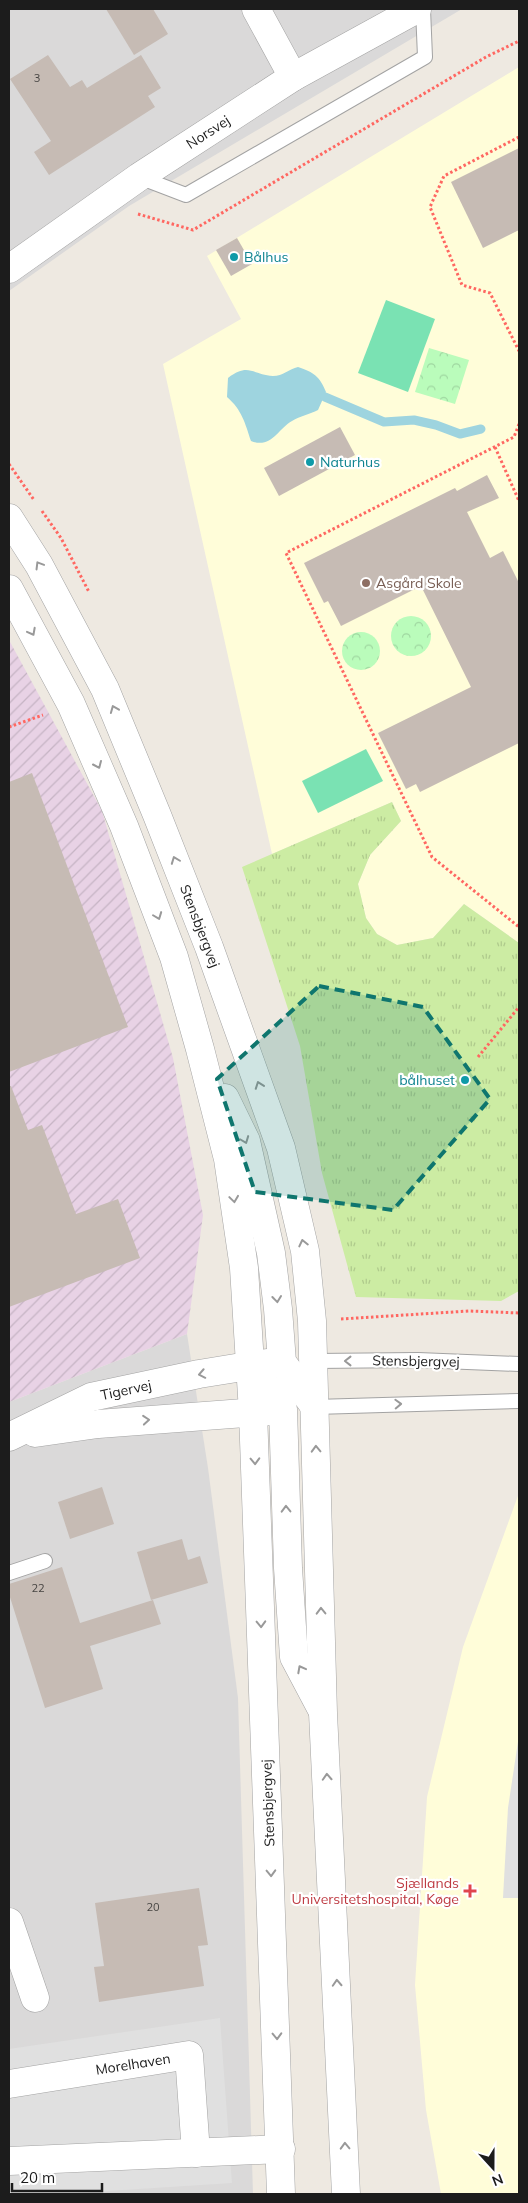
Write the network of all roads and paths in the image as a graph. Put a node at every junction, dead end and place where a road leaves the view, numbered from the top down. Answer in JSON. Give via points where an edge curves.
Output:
{"nodes":[{"id":1,"x":256,"y":9,"type":"edge"},
{"id":2,"x":417,"y":9,"type":"edge"},
{"id":3,"x":423,"y":9,"type":"edge"},
{"id":4,"x":293,"y":77,"type":"junction"},
{"id":5,"x":519,"y":137,"type":"edge"},
{"id":6,"x":139,"y":176,"type":"junction"},
{"id":7,"x":9,"y":269,"type":"edge"},
{"id":8,"x":519,"y":351,"type":"edge"},
{"id":9,"x":519,"y":424,"type":"edge"},
{"id":10,"x":495,"y":447,"type":"junction"},
{"id":11,"x":519,"y":502,"type":"edge"},
{"id":12,"x":9,"y":518,"type":"edge"},
{"id":13,"x":9,"y":590,"type":"edge"},
{"id":14,"x":519,"y":927,"type":"edge"},
{"id":15,"x":519,"y":1007,"type":"edge"},
{"id":16,"x":200,"y":1049,"type":"junction"},
{"id":17,"x":478,"y":1057,"type":"dead end"},
{"id":18,"x":519,"y":1313,"type":"edge"},
{"id":19,"x":312,"y":1321,"type":"junction"},
{"id":20,"x":314,"y":1361,"type":"junction"},
{"id":21,"x":282,"y":1362,"type":"junction"},
{"id":22,"x":519,"y":1364,"type":"edge"},
{"id":23,"x":250,"y":1365,"type":"junction"},
{"id":24,"x":519,"y":1401,"type":"edge"},
{"id":25,"x":315,"y":1407,"type":"junction"},
{"id":26,"x":283,"y":1409,"type":"junction"},
{"id":27,"x":253,"y":1412,"type":"junction"},
{"id":28,"x":9,"y":1437,"type":"edge"},
{"id":29,"x":45,"y":1561,"type":"dead end"},
{"id":30,"x":9,"y":1573,"type":"edge"},
{"id":31,"x":323,"y":1713,"type":"junction"},
{"id":32,"x":9,"y":1922,"type":"edge"},
{"id":33,"x":35,"y":1998,"type":"dead end"},
{"id":34,"x":9,"y":2084,"type":"edge"},
{"id":35,"x":281,"y":2149,"type":"junction"},
{"id":36,"x":196,"y":2153,"type":"junction"},
{"id":37,"x":9,"y":2161,"type":"edge"},
{"id":38,"x":281,"y":2194,"type":"edge"},
{"id":39,"x":346,"y":2194,"type":"edge"}],
"edges":[{"from":1,"to":4,"type":"street"},
{"from":2,"to":4,"type":"street","name":"Norsvej"},
{"from":3,"to":6,"type":"lane","via":[[425,57],[186,195]]},
{"from":4,"to":6,"type":"street","name":"Norsvej"},
{"from":5,"to":8,"type":"path","via":[[444,176],[430,206],[462,285],[490,293]]},
{"from":6,"to":7,"type":"street","name":"Norsvej"},
{"from":9,"to":10,"type":"path","via":[[514,437]]},
{"from":10,"to":11,"type":"path"},
{"from":10,"to":14,"type":"path","via":[[286,553],[432,857]]},
{"from":19,"to":12,"type":"street","name":"Stensbjergvej","one_way":true,"via":[[305,1251],[281,1148],[209,947],[105,689],[39,565]]},
{"from":13,"to":16,"type":"street","name":"Stensbjergvej","one_way":true,"via":[[71,704],[124,826],[174,957]]},
{"from":15,"to":17,"type":"path"},
{"from":16,"to":21,"type":"street","name":"Stensbjergvej","one_way":true,"via":[[246,1141],[272,1253]]},
{"from":16,"to":23,"type":"street","name":"Stensbjergvej","one_way":true,"via":[[228,1160],[244,1268]]},
{"from":18,"to":19,"type":"path","via":[[469,1311]]},
{"from":19,"to":20,"type":"street","name":"Stensbjergvej"},
{"from":20,"to":21,"type":"street","name":"Stensbjergvej"},
{"from":22,"to":20,"type":"lane","name":"Stensbjergvej","one_way":true,"via":[[418,1360]]},
{"from":20,"to":25,"type":"street","name":"Stensbjergvej"},
{"from":21,"to":23,"type":"street","name":"Stensbjergvej"},
{"from":21,"to":25,"type":"street"},
{"from":23,"to":26,"type":"street"},
{"from":23,"to":27,"type":"street","name":"Stensbjergvej"},
{"from":23,"to":28,"type":"street","name":"Tigervej","one_way":true,"via":[[91,1397]]},
{"from":25,"to":24,"type":"lane","one_way":true},
{"from":25,"to":26,"type":"street"},
{"from":31,"to":25,"type":"street","name":"Stensbjergvej","one_way":true},
{"from":26,"to":27,"type":"street"},
{"from":31,"to":26,"type":"street","name":"Stensbjergvej","one_way":true,"via":[[294,1657]]},
{"from":28,"to":27,"type":"street","name":"Tigervej","one_way":true,"via":[[98,1424]]},
{"from":27,"to":35,"type":"street","name":"Stensbjergvej","one_way":true},
{"from":29,"to":30,"type":"lane"},
{"from":39,"to":31,"type":"street","name":"Stensbjergvej","one_way":true},
{"from":32,"to":33,"type":"street"},
{"from":34,"to":36,"type":"street","name":"Morelhaven","via":[[189,2055]]},
{"from":35,"to":36,"type":"street"},
{"from":35,"to":38,"type":"street","name":"Stensbjergvej"},
{"from":36,"to":37,"type":"street"}]}
